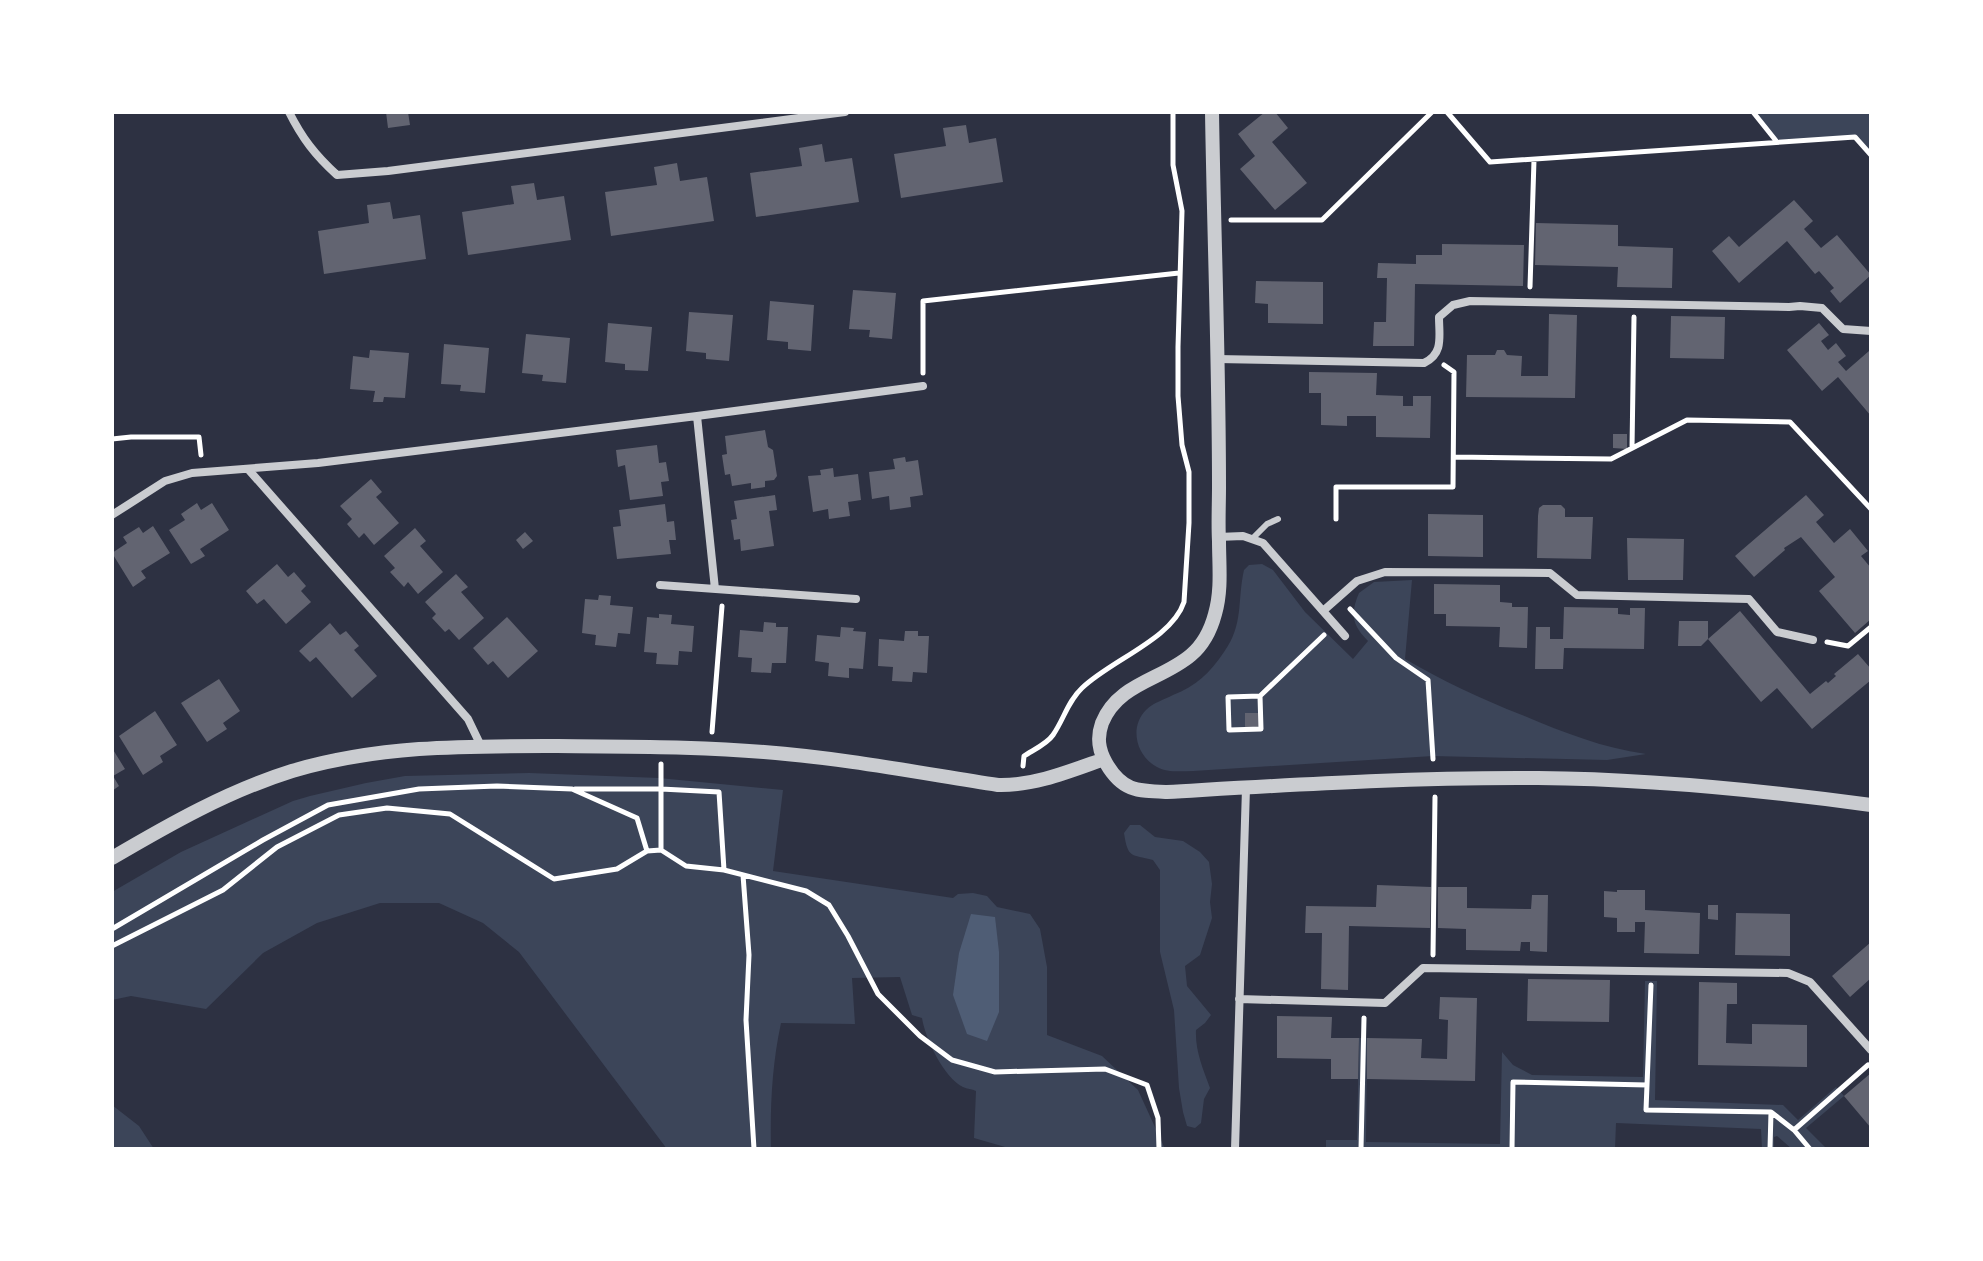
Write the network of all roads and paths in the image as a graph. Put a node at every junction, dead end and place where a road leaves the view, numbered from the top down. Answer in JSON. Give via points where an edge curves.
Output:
{"nodes":[{"id":1,"x":289,"y":112,"type":"edge"},
{"id":2,"x":845,"y":112,"type":"edge"},
{"id":3,"x":1173,"y":112,"type":"edge"},
{"id":4,"x":1212,"y":112,"type":"edge"},
{"id":5,"x":1432,"y":112,"type":"edge"},
{"id":6,"x":1447,"y":112,"type":"edge"},
{"id":7,"x":1753,"y":112,"type":"edge"},
{"id":8,"x":1777,"y":142,"type":"junction"},
{"id":9,"x":1871,"y":155,"type":"edge"},
{"id":10,"x":1534,"y":160,"type":"junction"},
{"id":11,"x":1214,"y":220,"type":"junction"},
{"id":12,"x":1179,"y":273,"type":"junction"},
{"id":13,"x":1530,"y":302,"type":"junction"},
{"id":14,"x":1634,"y":304,"type":"junction"},
{"id":15,"x":1871,"y":331,"type":"edge"},
{"id":16,"x":1433,"y":358,"type":"junction"},
{"id":17,"x":1217,"y":359,"type":"junction"},
{"id":18,"x":923,"y":386,"type":"joint"},
{"id":19,"x":697,"y":416,"type":"junction"},
{"id":20,"x":112,"y":439,"type":"edge"},
{"id":21,"x":1632,"y":448,"type":"junction"},
{"id":22,"x":1454,"y":457,"type":"junction"},
{"id":23,"x":248,"y":469,"type":"junction"},
{"id":24,"x":203,"y":472,"type":"junction"},
{"id":25,"x":1871,"y":509,"type":"edge"},
{"id":26,"x":112,"y":515,"type":"edge"},
{"id":27,"x":1278,"y":519,"type":"dead end"},
{"id":28,"x":1336,"y":519,"type":"dead end"},
{"id":29,"x":1218,"y":537,"type":"junction"},
{"id":30,"x":1253,"y":538,"type":"junction"},
{"id":31,"x":660,"y":585,"type":"dead end"},
{"id":32,"x":719,"y":589,"type":"junction"},
{"id":33,"x":856,"y":599,"type":"dead end"},
{"id":34,"x":1323,"y":611,"type":"junction"},
{"id":35,"x":1334,"y":624,"type":"junction"},
{"id":36,"x":1871,"y":627,"type":"edge"},
{"id":37,"x":1345,"y":636,"type":"dead end"},
{"id":38,"x":1813,"y":640,"type":"joint"},
{"id":39,"x":1260,"y":696,"type":"junction"},
{"id":40,"x":481,"y":746,"type":"junction"},
{"id":41,"x":661,"y":747,"type":"junction"},
{"id":42,"x":711,"y":749,"type":"junction"},
{"id":43,"x":1104,"y":759,"type":"junction"},
{"id":44,"x":1029,"y":783,"type":"junction"},
{"id":45,"x":1246,"y":788,"type":"junction"},
{"id":46,"x":572,"y":789,"type":"junction"},
{"id":47,"x":661,"y":789,"type":"junction"},
{"id":48,"x":1871,"y":805,"type":"edge"},
{"id":49,"x":661,"y":850,"type":"junction"},
{"id":50,"x":647,"y":851,"type":"junction"},
{"id":51,"x":112,"y":858,"type":"edge"},
{"id":52,"x":724,"y":870,"type":"junction"},
{"id":53,"x":743,"y":875,"type":"junction"},
{"id":54,"x":112,"y":929,"type":"edge"},
{"id":55,"x":112,"y":946,"type":"edge"},
{"id":56,"x":1651,"y":971,"type":"junction"},
{"id":57,"x":1239,"y":999,"type":"junction"},
{"id":58,"x":1364,"y":1002,"type":"junction"},
{"id":59,"x":1871,"y":1050,"type":"edge"},
{"id":60,"x":1871,"y":1062,"type":"edge"},
{"id":61,"x":1647,"y":1085,"type":"junction"},
{"id":62,"x":1771,"y":1112,"type":"junction"},
{"id":63,"x":1794,"y":1130,"type":"junction"},
{"id":64,"x":754,"y":1149,"type":"edge"},
{"id":65,"x":1159,"y":1149,"type":"edge"},
{"id":66,"x":1235,"y":1149,"type":"edge"},
{"id":67,"x":1361,"y":1149,"type":"edge"},
{"id":68,"x":1512,"y":1149,"type":"edge"},
{"id":69,"x":1770,"y":1149,"type":"edge"},
{"id":70,"x":1810,"y":1149,"type":"edge"}],
"edges":[{"from":1,"to":2,"type":"street","via":[[314,153],[337,175]]},
{"from":3,"to":12,"type":"path","via":[[1173,165],[1182,211]]},
{"from":4,"to":11,"type":"street"},
{"from":5,"to":11,"type":"path","via":[[1322,220]]},
{"from":6,"to":10,"type":"path","via":[[1490,162]]},
{"from":7,"to":8,"type":"path"},
{"from":8,"to":9,"type":"path","via":[[1855,137]]},
{"from":8,"to":10,"type":"path"},
{"from":10,"to":13,"type":"path"},
{"from":11,"to":17,"type":"street"},
{"from":12,"to":18,"type":"path","via":[[923,301]]},
{"from":12,"to":44,"type":"path","via":[[1178,396],[1189,472],[1184,602],[1159,635],[1080,689],[1052,738],[1024,756]]},
{"from":13,"to":14,"type":"street"},
{"from":13,"to":16,"type":"street","via":[[1453,305],[1439,317]]},
{"from":14,"to":15,"type":"street","via":[[1812,306],[1822,308],[1843,329]]},
{"from":14,"to":21,"type":"path"},
{"from":16,"to":17,"type":"street","via":[[1424,363]]},
{"from":16,"to":22,"type":"path","via":[[1454,372]]},
{"from":17,"to":29,"type":"street"},
{"from":18,"to":19,"type":"street"},
{"from":19,"to":23,"type":"street"},
{"from":19,"to":32,"type":"street"},
{"from":20,"to":24,"type":"path","via":[[199,437]]},
{"from":21,"to":22,"type":"path","via":[[1611,459]]},
{"from":21,"to":25,"type":"path","via":[[1687,420],[1790,422]]},
{"from":22,"to":28,"type":"path","via":[[1453,487],[1336,487]]},
{"from":23,"to":24,"type":"street"},
{"from":23,"to":40,"type":"street","via":[[468,719]]},
{"from":24,"to":26,"type":"street","via":[[165,481]]},
{"from":27,"to":30,"type":"lane"},
{"from":29,"to":30,"type":"street"},
{"from":29,"to":43,"type":"street","via":[[1219,600],[1202,644],[1115,702],[1098,738]]},
{"from":30,"to":34,"type":"street"},
{"from":31,"to":32,"type":"street"},
{"from":32,"to":33,"type":"street"},
{"from":32,"to":42,"type":"path"},
{"from":34,"to":35,"type":"street"},
{"from":34,"to":38,"type":"street","via":[[1357,581],[1385,572],[1550,573],[1577,595],[1749,599],[1777,632]]},
{"from":35,"to":37,"type":"street"},
{"from":35,"to":39,"type":"path"},
{"from":36,"to":38,"type":"path","via":[[1848,646]]},
{"from":39,"to":39,"type":"path","via":[[1261,729],[1229,730],[1228,697]]},
{"from":40,"to":41,"type":"street"},
{"from":40,"to":51,"type":"street","via":[[390,750],[294,771],[200,808]]},
{"from":41,"to":42,"type":"street"},
{"from":41,"to":47,"type":"path"},
{"from":42,"to":44,"type":"street","via":[[808,756],[998,785]]},
{"from":43,"to":44,"type":"street"},
{"from":43,"to":45,"type":"street","via":[[1116,778],[1138,790]]},
{"from":45,"to":48,"type":"street","via":[[1556,778],[1678,784]]},
{"from":45,"to":57,"type":"street"},
{"from":46,"to":47,"type":"path"},
{"from":46,"to":50,"type":"path","via":[[637,818]]},
{"from":46,"to":54,"type":"path","via":[[419,789],[328,805]]},
{"from":47,"to":49,"type":"path"},
{"from":47,"to":52,"type":"path","via":[[719,792]]},
{"from":49,"to":50,"type":"path"},
{"from":49,"to":52,"type":"path","via":[[686,866]]},
{"from":50,"to":55,"type":"path","via":[[617,869],[554,879],[450,814],[387,808],[339,815],[277,847],[223,890]]},
{"from":52,"to":53,"type":"path"},
{"from":53,"to":64,"type":"path"},
{"from":53,"to":65,"type":"path","via":[[806,891],[829,905],[878,994],[952,1060],[995,1072],[1105,1069],[1147,1085],[1158,1118]]},
{"from":56,"to":58,"type":"street","via":[[1423,968],[1385,1003]]},
{"from":56,"to":59,"type":"street","via":[[1788,973],[1810,982]]},
{"from":56,"to":61,"type":"path"},
{"from":57,"to":58,"type":"street"},
{"from":57,"to":66,"type":"street"},
{"from":58,"to":67,"type":"path"},
{"from":60,"to":63,"type":"path"},
{"from":61,"to":62,"type":"path","via":[[1646,1110]]},
{"from":61,"to":68,"type":"path","via":[[1513,1082]]},
{"from":62,"to":63,"type":"path"},
{"from":62,"to":69,"type":"path"},
{"from":63,"to":70,"type":"path"}]}
